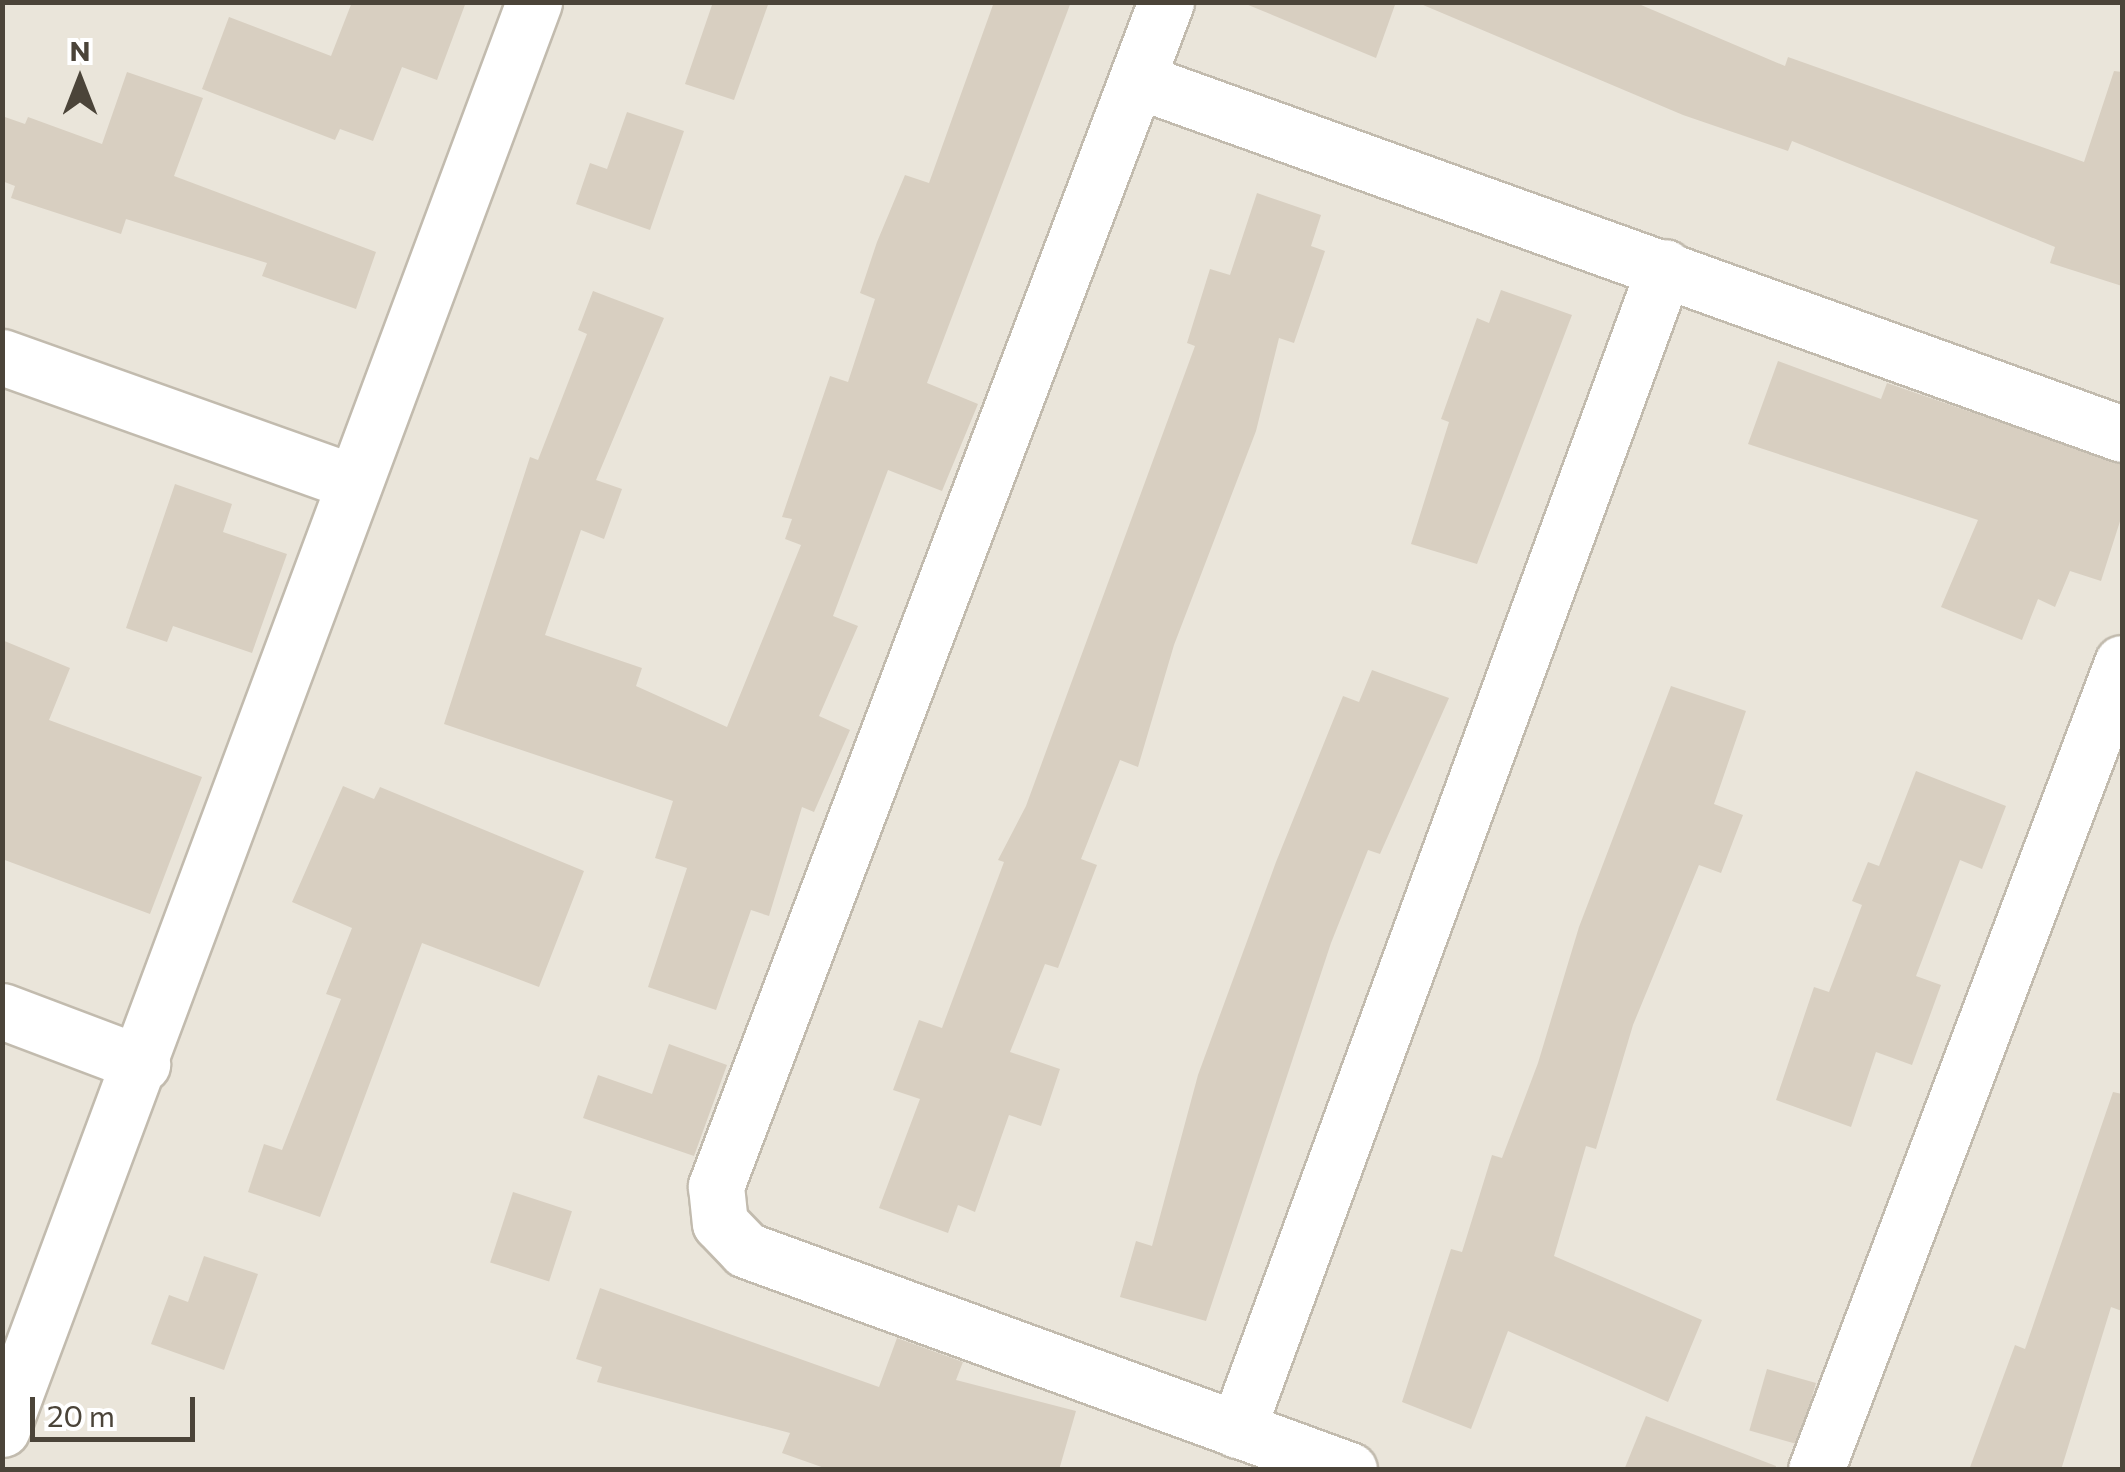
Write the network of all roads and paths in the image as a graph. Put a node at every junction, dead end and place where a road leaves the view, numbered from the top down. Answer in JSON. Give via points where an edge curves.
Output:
{"nodes":[{"id":1,"x":534,"y":2,"type":"edge"},
{"id":2,"x":1166,"y":2,"type":"edge"},
{"id":3,"x":1139,"y":81,"type":"junction"},
{"id":4,"x":1666,"y":267,"type":"junction"},
{"id":5,"x":2,"y":358,"type":"edge"},
{"id":6,"x":2122,"y":434,"type":"edge"},
{"id":7,"x":352,"y":482,"type":"junction"},
{"id":8,"x":2122,"y":663,"type":"edge"},
{"id":9,"x":2,"y":1011,"type":"edge"},
{"id":10,"x":142,"y":1064,"type":"junction"},
{"id":11,"x":2,"y":1430,"type":"edge"},
{"id":12,"x":1238,"y":1430,"type":"junction"},
{"id":13,"x":1350,"y":1470,"type":"edge"},
{"id":14,"x":1816,"y":1470,"type":"edge"}],
"edges":[{"from":1,"to":7,"type":"street"},
{"from":2,"to":3,"type":"street"},
{"from":3,"to":4,"type":"street"},
{"from":3,"to":12,"type":"street","via":[[716,1186],[720,1223],[746,1250]]},
{"from":4,"to":6,"type":"street"},
{"from":4,"to":12,"type":"street"},
{"from":5,"to":7,"type":"street"},
{"from":7,"to":10,"type":"street"},
{"from":8,"to":14,"type":"street"},
{"from":9,"to":10,"type":"street"},
{"from":10,"to":11,"type":"street"},
{"from":12,"to":13,"type":"street"}]}
